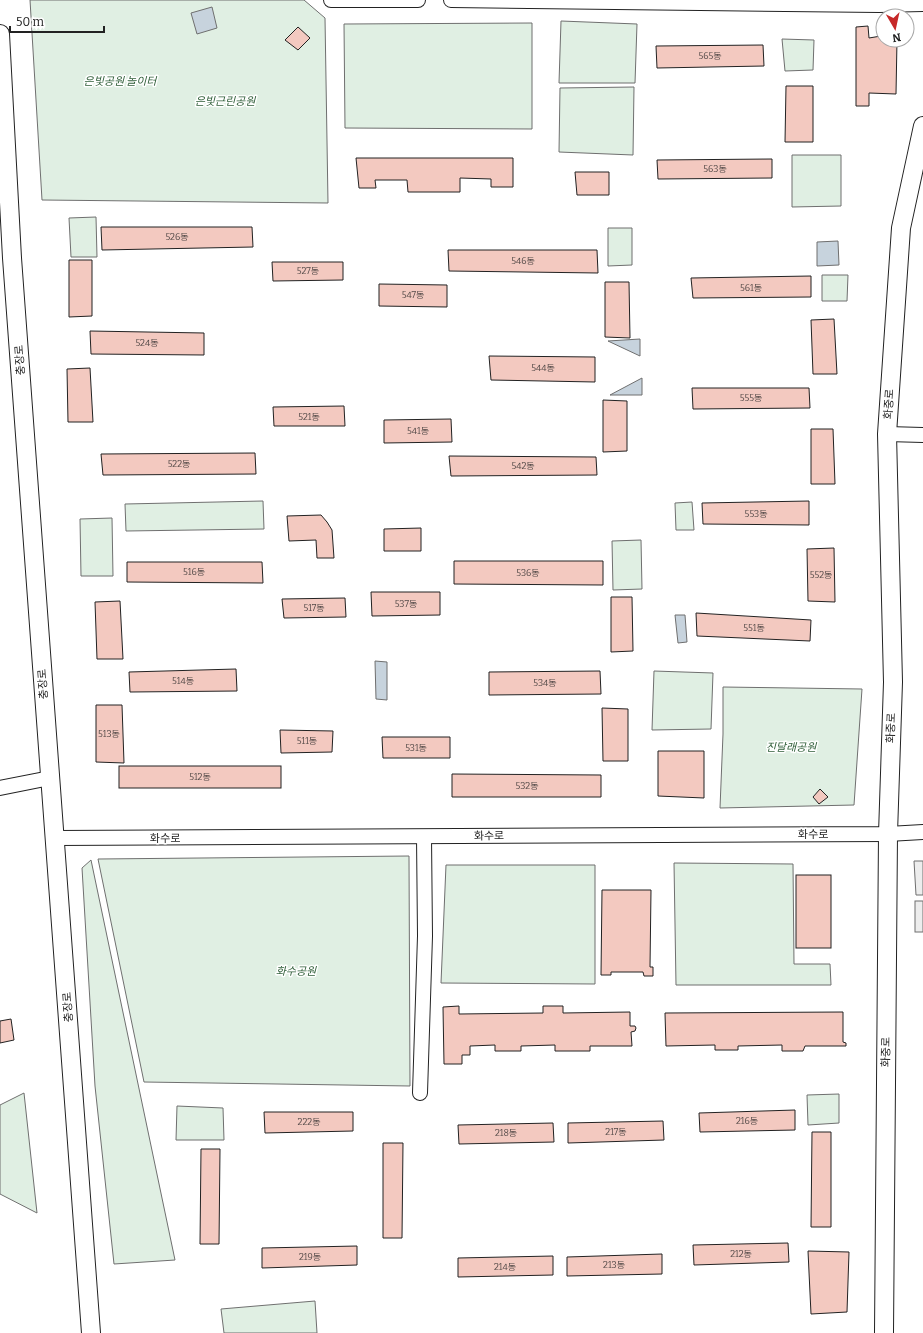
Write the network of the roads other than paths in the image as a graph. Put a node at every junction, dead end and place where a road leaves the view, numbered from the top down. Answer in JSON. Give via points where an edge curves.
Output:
{"nodes":[{"id":1,"x":331,"y":0,"type":"edge"},
{"id":2,"x":418,"y":0,"type":"edge"},
{"id":3,"x":450,"y":0,"type":"edge"},
{"id":4,"x":506,"y":0,"type":"edge"},
{"id":5,"x":575,"y":1,"type":"edge"},
{"id":6,"x":880,"y":3,"type":"edge"},
{"id":7,"x":923,"y":4,"type":"edge"},
{"id":8,"x":0,"y":34,"type":"edge"},
{"id":9,"x":923,"y":126,"type":"edge"},
{"id":10,"x":6,"y":259,"type":"edge"},
{"id":11,"x":887,"y":434,"type":"junction"},
{"id":12,"x":923,"y":435,"type":"edge"},
{"id":13,"x":50,"y":778,"type":"junction"},
{"id":14,"x":0,"y":788,"type":"edge"},
{"id":15,"x":923,"y":832,"type":"edge"},
{"id":16,"x":888,"y":834,"type":"junction"},
{"id":17,"x":424,"y":837,"type":"junction"},
{"id":18,"x":56,"y":838,"type":"junction"},
{"id":19,"x":420,"y":1093,"type":"dead end"},
{"id":20,"x":91,"y":1333,"type":"edge"},
{"id":21,"x":884,"y":1333,"type":"edge"}],
"edges":[{"from":1,"to":2,"type":"street"},
{"from":3,"to":4,"type":"street"},
{"from":4,"to":5,"type":"street"},
{"from":5,"to":6,"type":"street"},
{"from":6,"to":7,"type":"street"},
{"from":8,"to":10,"type":"main road","name":"충장로"},
{"from":9,"to":11,"type":"main road","name":"화중로","via":[[901,228]]},
{"from":10,"to":13,"type":"main road","name":"충장로"},
{"from":11,"to":12,"type":"street"},
{"from":11,"to":16,"type":"main road","name":"화중로","via":[[893,682]]},
{"from":13,"to":14,"type":"street"},
{"from":13,"to":18,"type":"main road","name":"충장로"},
{"from":15,"to":16,"type":"street","name":"화수로"},
{"from":16,"to":17,"type":"street","name":"화수로"},
{"from":16,"to":21,"type":"main road","name":"화중로"},
{"from":17,"to":18,"type":"street","name":"화수로"},
{"from":17,"to":19,"type":"street","via":[[425,944]]},
{"from":18,"to":20,"type":"main road","name":"충장로"}]}
